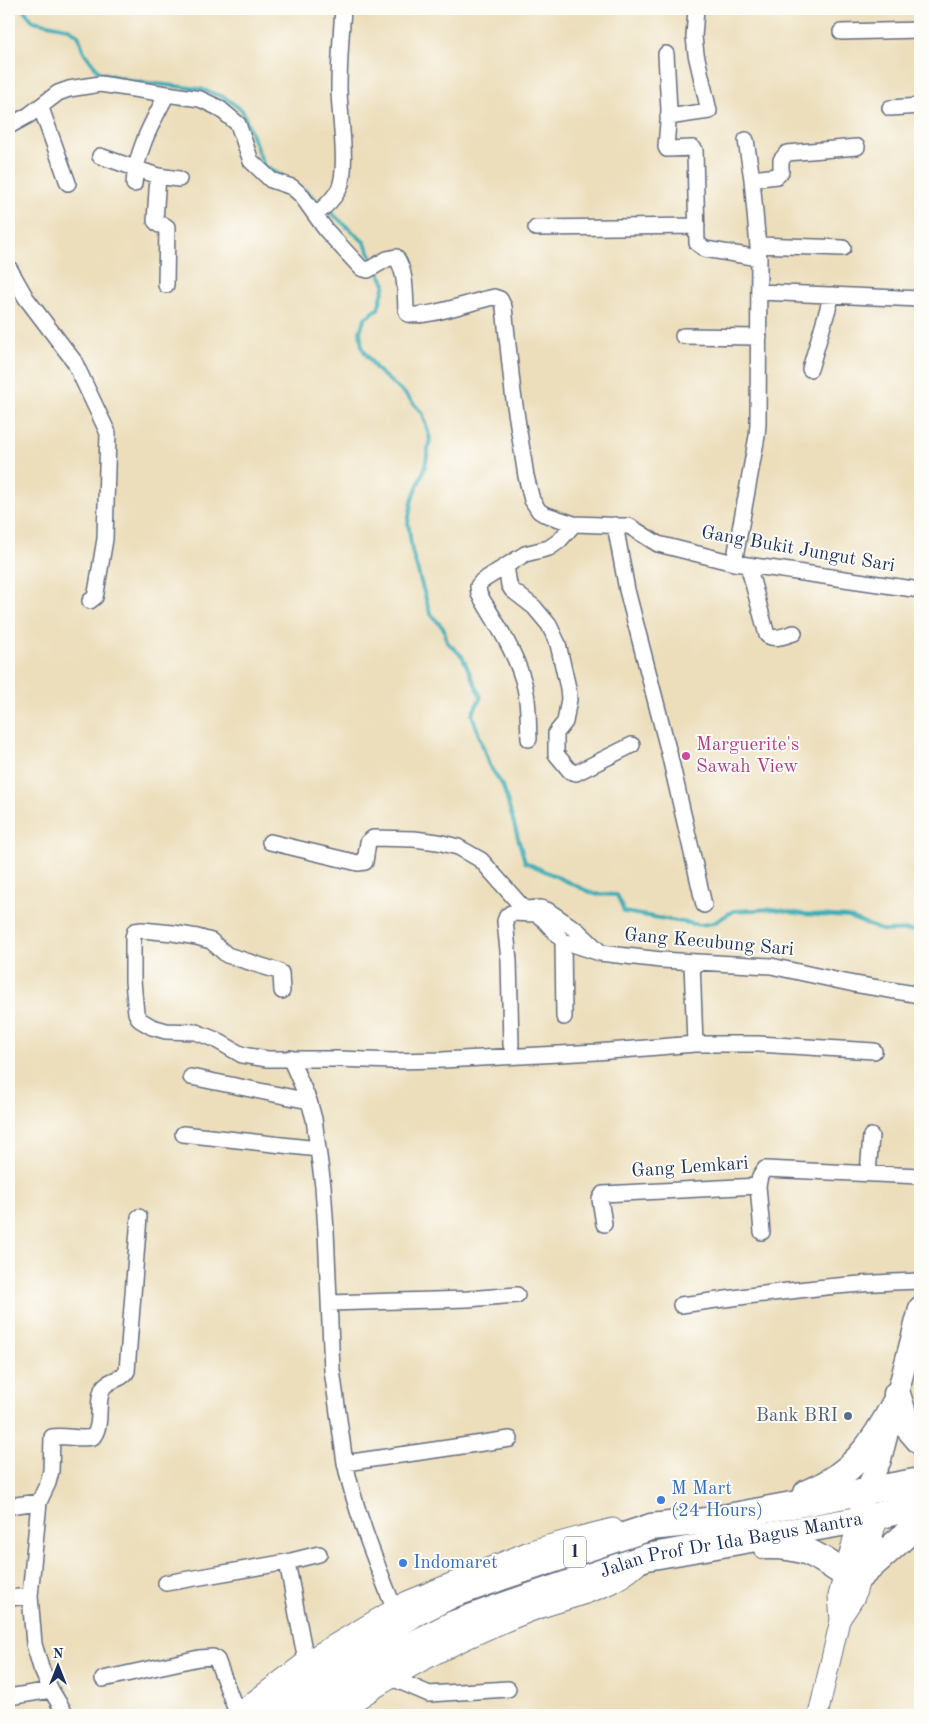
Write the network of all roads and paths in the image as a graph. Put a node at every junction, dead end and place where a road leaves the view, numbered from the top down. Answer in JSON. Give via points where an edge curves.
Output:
{"nodes":[{"id":1,"x":343,"y":9,"type":"edge"},
{"id":2,"x":696,"y":9,"type":"edge"},
{"id":3,"x":920,"y":30,"type":"edge"},
{"id":4,"x":841,"y":32,"type":"dead end"},
{"id":5,"x":666,"y":54,"type":"dead end"},
{"id":6,"x":167,"y":94,"type":"junction"},
{"id":7,"x":920,"y":106,"type":"edge"},
{"id":8,"x":41,"y":108,"type":"junction"},
{"id":9,"x":890,"y":108,"type":"dead end"},
{"id":10,"x":668,"y":117,"type":"junction"},
{"id":11,"x":9,"y":126,"type":"edge"},
{"id":12,"x":746,"y":140,"type":"dead end"},
{"id":13,"x":857,"y":148,"type":"dead end"},
{"id":14,"x":100,"y":156,"type":"dead end"},
{"id":15,"x":135,"y":169,"type":"junction"},
{"id":16,"x":158,"y":176,"type":"junction"},
{"id":17,"x":179,"y":179,"type":"dead end"},
{"id":18,"x":752,"y":179,"type":"junction"},
{"id":19,"x":68,"y":183,"type":"dead end"},
{"id":20,"x":134,"y":184,"type":"dead end"},
{"id":21,"x":321,"y":210,"type":"junction"},
{"id":22,"x":697,"y":226,"type":"junction"},
{"id":23,"x":536,"y":228,"type":"dead end"},
{"id":24,"x":842,"y":248,"type":"dead end"},
{"id":25,"x":759,"y":251,"type":"junction"},
{"id":26,"x":9,"y":268,"type":"edge"},
{"id":27,"x":166,"y":285,"type":"dead end"},
{"id":28,"x":760,"y":292,"type":"junction"},
{"id":29,"x":832,"y":295,"type":"junction"},
{"id":30,"x":920,"y":299,"type":"edge"},
{"id":31,"x":683,"y":336,"type":"dead end"},
{"id":32,"x":759,"y":336,"type":"junction"},
{"id":33,"x":810,"y":369,"type":"dead end"},
{"id":34,"x":574,"y":524,"type":"junction"},
{"id":35,"x":615,"y":525,"type":"junction"},
{"id":36,"x":741,"y":564,"type":"junction"},
{"id":37,"x":506,"y":566,"type":"junction"},
{"id":38,"x":920,"y":590,"type":"edge"},
{"id":39,"x":90,"y":601,"type":"dead end"},
{"id":40,"x":794,"y":632,"type":"dead end"},
{"id":41,"x":529,"y":739,"type":"dead end"},
{"id":42,"x":632,"y":745,"type":"dead end"},
{"id":43,"x":270,"y":842,"type":"dead end"},
{"id":44,"x":704,"y":905,"type":"dead end"},
{"id":45,"x":562,"y":941,"type":"junction"},
{"id":46,"x":600,"y":953,"type":"junction"},
{"id":47,"x":692,"y":962,"type":"junction"},
{"id":48,"x":282,"y":991,"type":"dead end"},
{"id":49,"x":920,"y":995,"type":"edge"},
{"id":50,"x":564,"y":1017,"type":"dead end"},
{"id":51,"x":696,"y":1044,"type":"junction"},
{"id":52,"x":511,"y":1045,"type":"dead end"},
{"id":53,"x":874,"y":1052,"type":"dead end"},
{"id":54,"x":290,"y":1058,"type":"junction"},
{"id":55,"x":191,"y":1077,"type":"dead end"},
{"id":56,"x":310,"y":1101,"type":"junction"},
{"id":57,"x":183,"y":1134,"type":"dead end"},
{"id":58,"x":872,"y":1136,"type":"dead end"},
{"id":59,"x":318,"y":1149,"type":"junction"},
{"id":60,"x":868,"y":1173,"type":"junction"},
{"id":61,"x":920,"y":1176,"type":"edge"},
{"id":62,"x":758,"y":1186,"type":"junction"},
{"id":63,"x":138,"y":1217,"type":"dead end"},
{"id":64,"x":604,"y":1224,"type":"dead end"},
{"id":65,"x":762,"y":1232,"type":"dead end"},
{"id":66,"x":920,"y":1282,"type":"edge"},
{"id":67,"x":518,"y":1295,"type":"dead end"},
{"id":68,"x":329,"y":1303,"type":"junction"},
{"id":69,"x":681,"y":1305,"type":"dead end"},
{"id":70,"x":920,"y":1307,"type":"edge"},
{"id":71,"x":896,"y":1398,"type":"junction"},
{"id":72,"x":510,"y":1439,"type":"dead end"},
{"id":73,"x":920,"y":1441,"type":"edge"},
{"id":74,"x":345,"y":1463,"type":"junction"},
{"id":75,"x":920,"y":1481,"type":"edge"},
{"id":76,"x":875,"y":1489,"type":"junction"},
{"id":77,"x":39,"y":1502,"type":"junction"},
{"id":78,"x":9,"y":1506,"type":"edge"},
{"id":79,"x":920,"y":1506,"type":"edge"},
{"id":80,"x":869,"y":1517,"type":"junction"},
{"id":81,"x":707,"y":1521,"type":"junction"},
{"id":82,"x":920,"y":1522,"type":"edge"},
{"id":83,"x":651,"y":1527,"type":"junction"},
{"id":84,"x":707,"y":1546,"type":"junction"},
{"id":85,"x":318,"y":1554,"type":"dead end"},
{"id":86,"x":647,"y":1557,"type":"junction"},
{"id":87,"x":286,"y":1562,"type":"junction"},
{"id":88,"x":852,"y":1574,"type":"junction"},
{"id":89,"x":166,"y":1583,"type":"dead end"},
{"id":90,"x":30,"y":1596,"type":"junction"},
{"id":91,"x":9,"y":1598,"type":"edge"},
{"id":92,"x":394,"y":1608,"type":"junction"},
{"id":93,"x":306,"y":1662,"type":"junction"},
{"id":94,"x":392,"y":1678,"type":"junction"},
{"id":95,"x":103,"y":1680,"type":"dead end"},
{"id":96,"x":508,"y":1688,"type":"dead end"},
{"id":97,"x":51,"y":1690,"type":"junction"},
{"id":98,"x":9,"y":1697,"type":"edge"},
{"id":99,"x":320,"y":1713,"type":"edge"},
{"id":100,"x":236,"y":1714,"type":"edge"},
{"id":101,"x":66,"y":1715,"type":"edge"},
{"id":102,"x":264,"y":1715,"type":"edge"},
{"id":103,"x":818,"y":1715,"type":"edge"}],
"edges":[{"from":1,"to":21,"type":"street","via":[[339,91],[342,177],[338,190]]},
{"from":2,"to":10,"type":"street","via":[[694,37],[708,111]]},
{"from":3,"to":4,"type":"street"},
{"from":5,"to":10,"type":"street"},
{"from":6,"to":8,"type":"street","via":[[100,84],[58,93]]},
{"from":6,"to":15,"type":"street","via":[[144,138]]},
{"from":6,"to":21,"type":"street","via":[[200,99],[230,115],[238,124],[251,161],[271,180],[292,187]]},
{"from":7,"to":9,"type":"street"},
{"from":8,"to":11,"type":"street"},
{"from":8,"to":19,"type":"street"},
{"from":10,"to":22,"type":"street","via":[[666,148],[695,150]]},
{"from":12,"to":18,"type":"street"},
{"from":13,"to":18,"type":"street","via":[[787,154],[782,157],[777,176]]},
{"from":14,"to":15,"type":"street"},
{"from":15,"to":16,"type":"street"},
{"from":15,"to":20,"type":"street"},
{"from":16,"to":17,"type":"street"},
{"from":16,"to":27,"type":"street","via":[[155,221],[167,227]]},
{"from":18,"to":25,"type":"street"},
{"from":21,"to":34,"type":"street","name":"Gang Bukit Jungut Sari","via":[[326,230],[361,268],[374,267],[396,257],[404,275],[408,314],[500,299],[509,338],[516,411],[532,500],[544,514]]},
{"from":22,"to":23,"type":"street"},
{"from":22,"to":25,"type":"street","via":[[697,243],[701,248]]},
{"from":24,"to":25,"type":"street"},
{"from":25,"to":28,"type":"street"},
{"from":26,"to":39,"type":"street","via":[[26,298],[74,361],[108,433],[105,539],[96,594]]},
{"from":28,"to":29,"type":"street"},
{"from":28,"to":32,"type":"street"},
{"from":29,"to":30,"type":"street"},
{"from":29,"to":33,"type":"street"},
{"from":31,"to":32,"type":"street"},
{"from":32,"to":36,"type":"street","via":[[757,436]]},
{"from":34,"to":35,"type":"street","name":"Gang Bukit Jungut Sari"},
{"from":34,"to":37,"type":"street","via":[[549,548],[530,552]]},
{"from":35,"to":36,"type":"street","name":"Gang Bukit Jungut Sari","via":[[629,526],[658,544]]},
{"from":35,"to":44,"type":"street","via":[[627,590]]},
{"from":36,"to":38,"type":"street","name":"Gang Bukit Jungut Sari"},
{"from":36,"to":40,"type":"street","via":[[767,635],[772,638]]},
{"from":37,"to":41,"type":"street","via":[[482,581],[478,591],[515,656],[523,679]]},
{"from":37,"to":42,"type":"street","via":[[512,590],[534,607],[549,625],[558,644],[568,699],[565,722],[556,733],[556,754],[570,771],[576,772]]},
{"from":43,"to":46,"type":"street","via":[[358,863],[365,862],[368,842],[373,838],[438,842],[458,847],[482,860],[524,909],[547,910],[578,931]]},
{"from":45,"to":46,"type":"street","name":"Gang Kecubung Sari"},
{"from":45,"to":50,"type":"street"},
{"from":45,"to":52,"type":"street","via":[[536,914],[511,913],[507,916]]},
{"from":46,"to":47,"type":"street","name":"Gang Kecubung Sari"},
{"from":47,"to":49,"type":"street","name":"Gang Kecubung Sari","via":[[772,966]]},
{"from":47,"to":51,"type":"street"},
{"from":48,"to":54,"type":"street","via":[[281,973],[227,954],[211,941],[173,932],[142,930],[133,936],[133,981],[136,1013],[140,1020],[166,1031],[196,1032],[242,1055]]},
{"from":51,"to":53,"type":"street"},
{"from":51,"to":54,"type":"street","via":[[393,1062]]},
{"from":54,"to":56,"type":"street"},
{"from":55,"to":56,"type":"street"},
{"from":56,"to":59,"type":"street"},
{"from":57,"to":59,"type":"street"},
{"from":58,"to":60,"type":"street"},
{"from":59,"to":68,"type":"street"},
{"from":60,"to":61,"type":"street","name":"Gang Lemkari"},
{"from":60,"to":62,"type":"street","name":"Gang Lemkari","via":[[765,1169]]},
{"from":62,"to":64,"type":"street","name":"Gang Lemkari","via":[[603,1194],[600,1200]]},
{"from":62,"to":65,"type":"street"},
{"from":63,"to":77,"type":"street","via":[[127,1371],[102,1389],[98,1426],[93,1437],[52,1437],[51,1471]]},
{"from":66,"to":69,"type":"street","via":[[785,1291]]},
{"from":67,"to":68,"type":"street"},
{"from":68,"to":74,"type":"street","via":[[332,1370]]},
{"from":70,"to":71,"type":"main road"},
{"from":71,"to":73,"type":"highway","via":[[907,1426]]},
{"from":71,"to":76,"type":"main road"},
{"from":71,"to":81,"type":"highway","via":[[875,1439],[831,1482],[799,1496]]},
{"from":72,"to":74,"type":"street"},
{"from":74,"to":92,"type":"street","via":[[352,1495]]},
{"from":75,"to":76,"type":"highway","name":"Jalan Prof Dr Ida Bagus Mantra","number":"1"},
{"from":76,"to":80,"type":"main road"},
{"from":76,"to":81,"type":"highway","name":"Jalan Prof Dr Ida Bagus Mantra","number":"1"},
{"from":77,"to":78,"type":"street"},
{"from":77,"to":90,"type":"street"},
{"from":79,"to":80,"type":"highway","name":"Jalan Prof Dr Ida Bagus Mantra","number":"1"},
{"from":80,"to":84,"type":"highway","name":"Jalan Prof Dr Ida Bagus Mantra","number":"1"},
{"from":80,"to":88,"type":"street"},
{"from":81,"to":83,"type":"highway","name":"Jalan Prof Dr Ida Bagus Mantra","number":"1"},
{"from":82,"to":88,"type":"highway"},
{"from":83,"to":92,"type":"street","via":[[621,1527],[534,1549]]},
{"from":83,"to":102,"type":"highway","name":"Jalan Prof Dr Ida Bagus Mantra","number":"1","via":[[452,1595],[371,1641]]},
{"from":84,"to":86,"type":"highway","name":"Jalan Prof Dr Ida Bagus Mantra","number":"1"},
{"from":84,"to":88,"type":"highway","via":[[795,1547]]},
{"from":85,"to":87,"type":"street"},
{"from":86,"to":94,"type":"street","via":[[613,1583],[442,1650]]},
{"from":86,"to":99,"type":"highway","name":"Jalan Prof Dr Ida Bagus Mantra","number":"1","via":[[454,1624],[408,1647]]},
{"from":87,"to":89,"type":"street"},
{"from":87,"to":93,"type":"street"},
{"from":88,"to":103,"type":"street","via":[[838,1596],[840,1620]]},
{"from":90,"to":91,"type":"street"},
{"from":90,"to":97,"type":"street","via":[[34,1644]]},
{"from":92,"to":93,"type":"street"},
{"from":93,"to":100,"type":"street"},
{"from":94,"to":96,"type":"street","via":[[429,1694]]},
{"from":94,"to":99,"type":"street"},
{"from":95,"to":100,"type":"street","via":[[213,1657],[217,1660]]},
{"from":97,"to":98,"type":"street"},
{"from":97,"to":101,"type":"street"}]}
